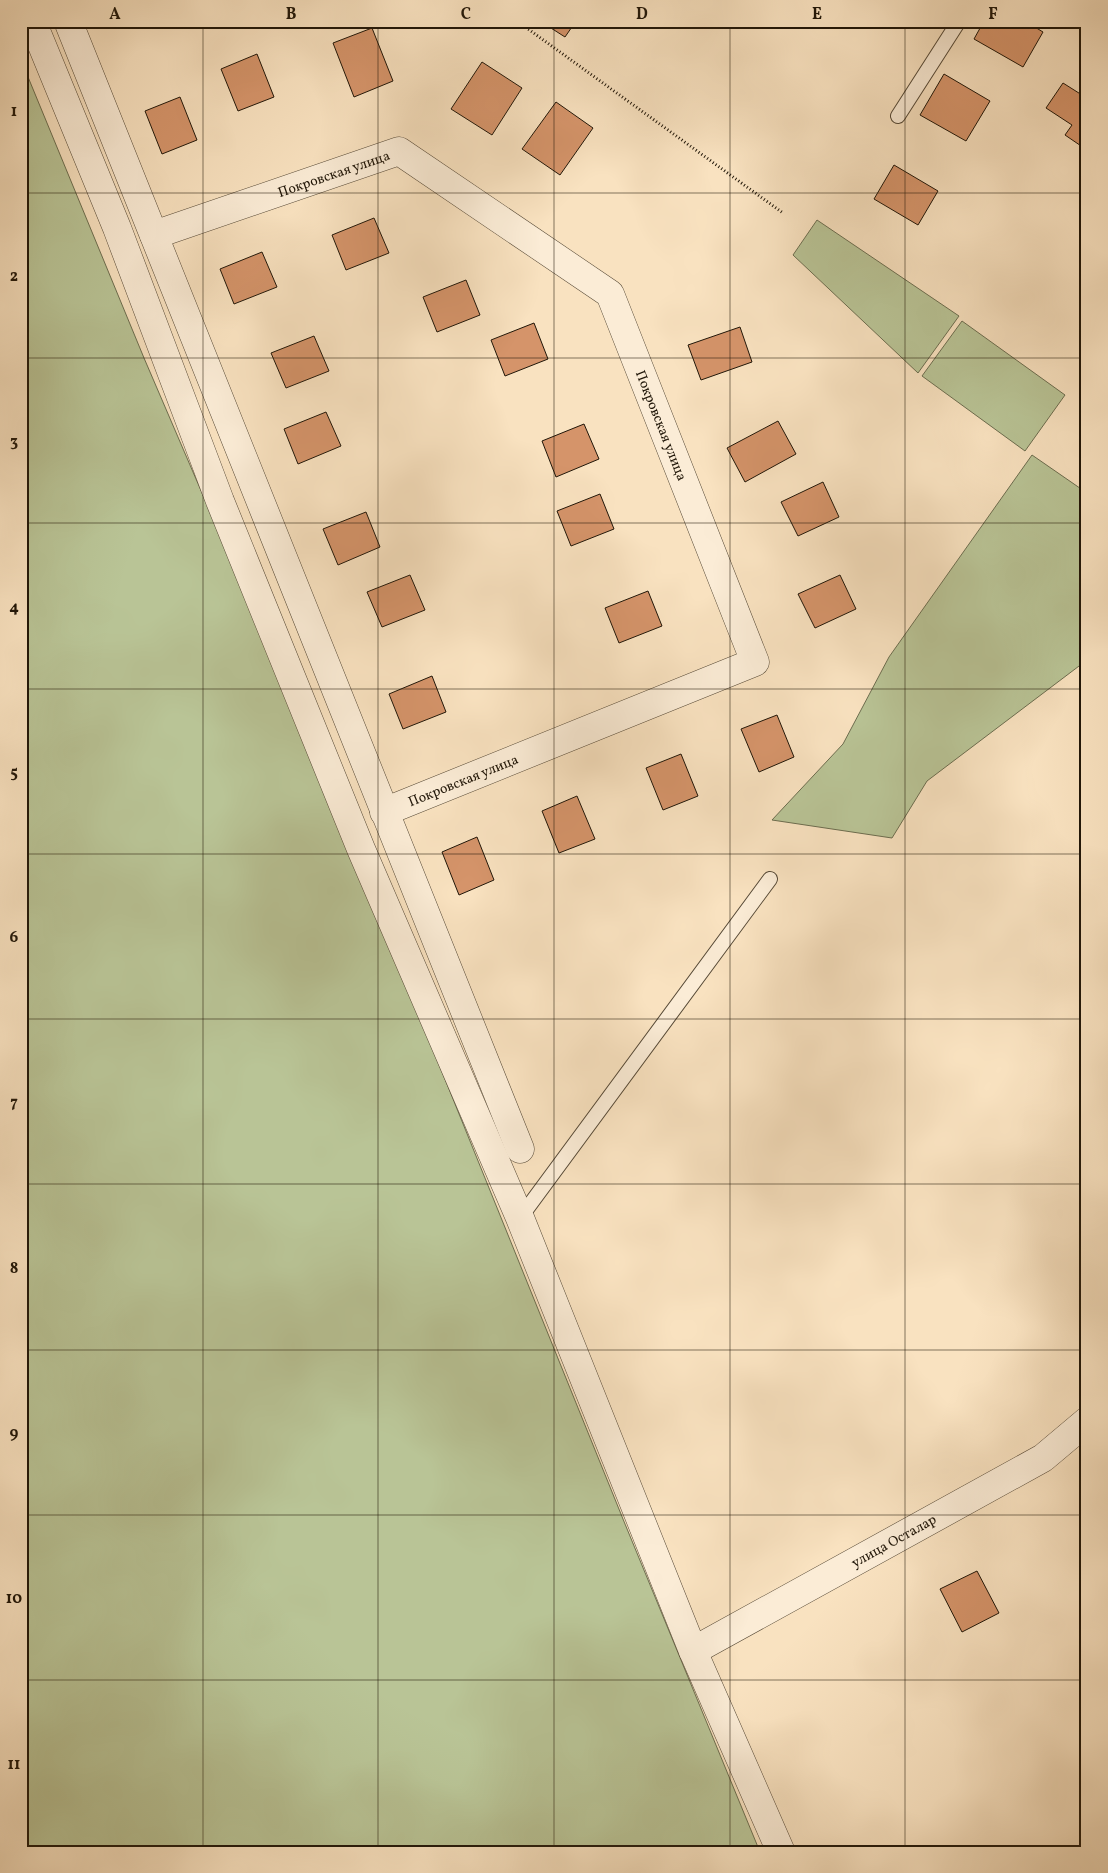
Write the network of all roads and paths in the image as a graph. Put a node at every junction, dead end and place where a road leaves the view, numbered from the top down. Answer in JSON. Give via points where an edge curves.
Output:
{"nodes":[{"id":1,"x":32,"y":21,"type":"edge"},
{"id":2,"x":68,"y":21,"type":"edge"},
{"id":3,"x":517,"y":21,"type":"edge"},
{"id":4,"x":959,"y":21,"type":"edge"},
{"id":5,"x":898,"y":116,"type":"dead end"},
{"id":6,"x":783,"y":213,"type":"dead end"},
{"id":7,"x":154,"y":235,"type":"junction"},
{"id":8,"x":384,"y":812,"type":"junction"},
{"id":9,"x":770,"y":879,"type":"dead end"},
{"id":10,"x":520,"y":1149,"type":"dead end"},
{"id":11,"x":520,"y":1218,"type":"junction"},
{"id":12,"x":1087,"y":1421,"type":"edge"},
{"id":13,"x":694,"y":1651,"type":"junction"},
{"id":14,"x":781,"y":1852,"type":"edge"}],
"edges":[{"from":1,"to":11,"type":"street","via":[[117,228],[220,501],[354,830]]},
{"from":2,"to":7,"type":"street"},
{"from":3,"to":6,"type":"path"},
{"from":4,"to":5,"type":"lane"},
{"from":7,"to":8,"type":"street"},
{"from":7,"to":8,"type":"street","name":"Покровская улица","via":[[399,151],[610,294],[755,662]]},
{"from":8,"to":10,"type":"street"},
{"from":9,"to":11,"type":"lane"},
{"from":11,"to":13,"type":"street"},
{"from":12,"to":13,"type":"street","name":"улица Осталар","via":[[1043,1458]]},
{"from":13,"to":14,"type":"street"}]}
